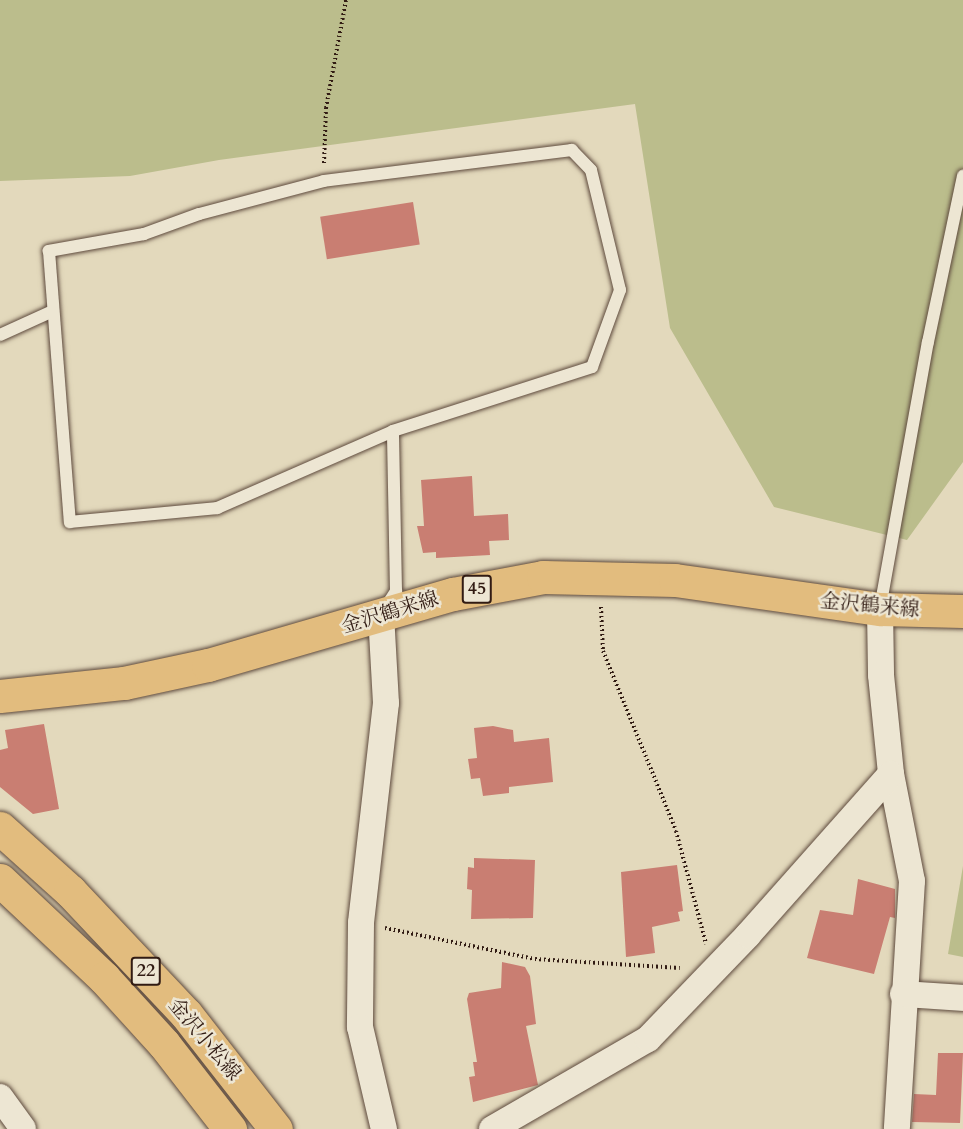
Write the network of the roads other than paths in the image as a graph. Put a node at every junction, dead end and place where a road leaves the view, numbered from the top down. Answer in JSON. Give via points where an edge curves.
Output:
{"nodes":[{"id":1,"x":963,"y":176,"type":"edge"},
{"id":2,"x":53,"y":310,"type":"junction"},
{"id":3,"x":0,"y":335,"type":"edge"},
{"id":4,"x":393,"y":431,"type":"junction"},
{"id":5,"x":880,"y":609,"type":"junction"},
{"id":6,"x":963,"y":610,"type":"edge"},
{"id":7,"x":381,"y":614,"type":"junction"},
{"id":8,"x":0,"y":696,"type":"edge"},
{"id":9,"x":891,"y":774,"type":"junction"},
{"id":10,"x":0,"y":828,"type":"edge"},
{"id":11,"x":0,"y":879,"type":"edge"},
{"id":12,"x":903,"y":994,"type":"junction"},
{"id":13,"x":963,"y":998,"type":"edge"},
{"id":14,"x":0,"y":1097,"type":"edge"},
{"id":15,"x":23,"y":1129,"type":"edge"},
{"id":16,"x":230,"y":1129,"type":"edge"},
{"id":17,"x":276,"y":1129,"type":"edge"},
{"id":18,"x":384,"y":1129,"type":"edge"},
{"id":19,"x":492,"y":1129,"type":"edge"},
{"id":20,"x":897,"y":1129,"type":"edge"}],
"edges":[{"from":1,"to":5,"type":"lane","via":[[928,342]]},
{"from":2,"to":3,"type":"lane"},
{"from":2,"to":4,"type":"lane","via":[[70,522],[217,508]]},
{"from":2,"to":4,"type":"lane","via":[[49,251],[144,234],[200,214],[324,181],[572,150],[591,170],[620,290],[592,367]]},
{"from":4,"to":7,"type":"lane","via":[[396,591]]},
{"from":5,"to":6,"type":"main road","name":"金沢鶴来線","number":"45"},
{"from":5,"to":7,"type":"main road","name":"金沢鶴来線","number":"45","via":[[675,580],[543,577],[453,594]]},
{"from":5,"to":9,"type":"street","via":[[881,675]]},
{"from":7,"to":8,"type":"main road","name":"金沢鶴来線","number":"45","via":[[187,669],[124,682]]},
{"from":7,"to":18,"type":"street","via":[[386,703],[361,923],[360,1027]]},
{"from":9,"to":12,"type":"street","via":[[912,881]]},
{"from":9,"to":19,"type":"street","via":[[648,1039]]},
{"from":10,"to":17,"type":"main road","name":"金沢小松線","number":"22","via":[[70,891],[186,1014]]},
{"from":11,"to":16,"type":"main road","name":"金沢小松線","number":"22","via":[[104,978],[164,1044]]},
{"from":12,"to":13,"type":"street"},
{"from":12,"to":20,"type":"street"},
{"from":14,"to":15,"type":"street"}]}
